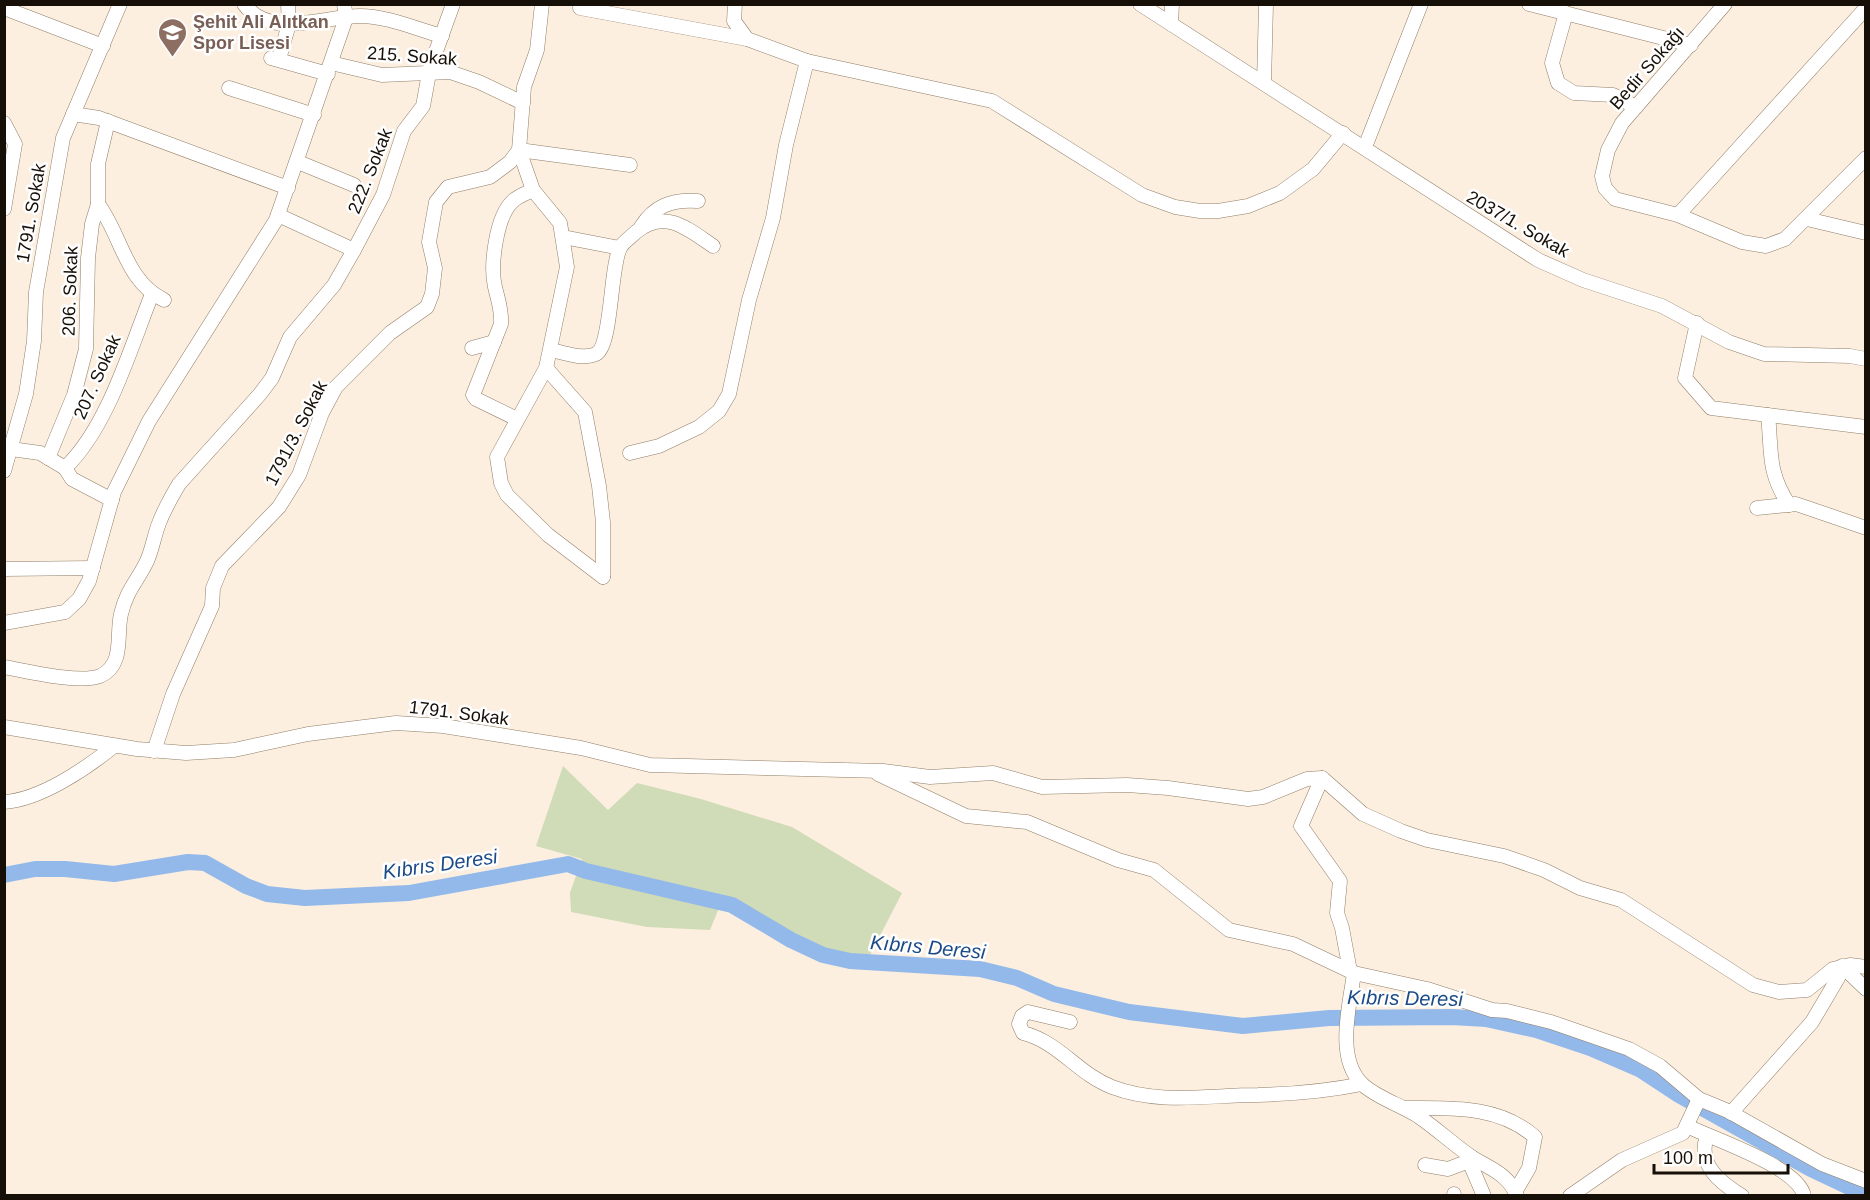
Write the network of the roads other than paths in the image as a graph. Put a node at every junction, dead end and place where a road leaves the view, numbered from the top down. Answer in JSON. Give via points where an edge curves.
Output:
{"nodes":[{"id":1,"x":120,"y":4,"type":"edge"},
{"id":2,"x":244,"y":4,"type":"edge"},
{"id":3,"x":288,"y":4,"type":"edge"},
{"id":4,"x":453,"y":4,"type":"edge"},
{"id":5,"x":542,"y":4,"type":"edge"},
{"id":6,"x":581,"y":4,"type":"edge"},
{"id":7,"x":735,"y":4,"type":"edge"},
{"id":8,"x":1140,"y":4,"type":"edge"},
{"id":9,"x":1172,"y":4,"type":"edge"},
{"id":10,"x":1266,"y":4,"type":"edge"},
{"id":11,"x":1421,"y":4,"type":"edge"},
{"id":12,"x":1529,"y":4,"type":"edge"},
{"id":13,"x":1725,"y":4,"type":"edge"},
{"id":14,"x":4,"y":8,"type":"edge"},
{"id":15,"x":1866,"y":8,"type":"edge"},
{"id":16,"x":345,"y":11,"type":"edge"},
{"id":17,"x":1566,"y":13,"type":"junction"},
{"id":18,"x":289,"y":24,"type":"junction"},
{"id":19,"x":1171,"y":24,"type":"junction"},
{"id":20,"x":442,"y":36,"type":"junction"},
{"id":21,"x":747,"y":39,"type":"junction"},
{"id":22,"x":1691,"y":45,"type":"junction"},
{"id":23,"x":103,"y":46,"type":"junction"},
{"id":24,"x":807,"y":62,"type":"junction"},
{"id":25,"x":329,"y":68,"type":"junction"},
{"id":26,"x":429,"y":73,"type":"junction"},
{"id":27,"x":1264,"y":83,"type":"junction"},
{"id":28,"x":229,"y":88,"type":"dead end"},
{"id":29,"x":523,"y":103,"type":"junction"},
{"id":30,"x":1636,"y":106,"type":"junction"},
{"id":31,"x":73,"y":114,"type":"junction"},
{"id":32,"x":314,"y":115,"type":"junction"},
{"id":33,"x":108,"y":121,"type":"junction"},
{"id":34,"x":4,"y":123,"type":"edge"},
{"id":35,"x":1343,"y":133,"type":"junction"},
{"id":36,"x":1365,"y":147,"type":"junction"},
{"id":37,"x":519,"y":150,"type":"junction"},
{"id":38,"x":1866,"y":158,"type":"edge"},
{"id":39,"x":298,"y":162,"type":"junction"},
{"id":40,"x":630,"y":165,"type":"dead end"},
{"id":41,"x":354,"y":185,"type":"dead end"},
{"id":42,"x":288,"y":188,"type":"junction"},
{"id":43,"x":533,"y":190,"type":"junction"},
{"id":44,"x":698,"y":201,"type":"dead end"},
{"id":45,"x":98,"y":204,"type":"junction"},
{"id":46,"x":4,"y":209,"type":"edge"},
{"id":47,"x":278,"y":215,"type":"junction"},
{"id":48,"x":1678,"y":216,"type":"junction"},
{"id":49,"x":1807,"y":219,"type":"junction"},
{"id":50,"x":640,"y":229,"type":"junction"},
{"id":51,"x":1866,"y":233,"type":"edge"},
{"id":52,"x":563,"y":237,"type":"junction"},
{"id":53,"x":713,"y":246,"type":"dead end"},
{"id":54,"x":620,"y":248,"type":"junction"},
{"id":55,"x":354,"y":250,"type":"junction"},
{"id":56,"x":1698,"y":323,"type":"junction"},
{"id":57,"x":494,"y":342,"type":"junction"},
{"id":58,"x":472,"y":348,"type":"dead end"},
{"id":59,"x":550,"y":350,"type":"junction"},
{"id":60,"x":1866,"y":359,"type":"edge"},
{"id":61,"x":546,"y":368,"type":"junction"},
{"id":62,"x":1768,"y":415,"type":"junction"},
{"id":63,"x":517,"y":419,"type":"junction"},
{"id":64,"x":1866,"y":427,"type":"edge"},
{"id":65,"x":11,"y":449,"type":"junction"},
{"id":66,"x":630,"y":453,"type":"dead end"},
{"id":67,"x":48,"y":458,"type":"junction"},
{"id":68,"x":64,"y":468,"type":"junction"},
{"id":69,"x":4,"y":471,"type":"edge"},
{"id":70,"x":112,"y":500,"type":"junction"},
{"id":71,"x":1789,"y":505,"type":"junction"},
{"id":72,"x":1757,"y":508,"type":"dead end"},
{"id":73,"x":1866,"y":528,"type":"edge"},
{"id":74,"x":93,"y":568,"type":"junction"},
{"id":75,"x":4,"y":569,"type":"edge"},
{"id":76,"x":4,"y":623,"type":"edge"},
{"id":77,"x":4,"y":667,"type":"edge"},
{"id":78,"x":4,"y":727,"type":"edge"},
{"id":79,"x":114,"y":746,"type":"junction"},
{"id":80,"x":154,"y":751,"type":"junction"},
{"id":81,"x":874,"y":771,"type":"junction"},
{"id":82,"x":1322,"y":777,"type":"junction"},
{"id":83,"x":4,"y":802,"type":"edge"},
{"id":84,"x":1842,"y":966,"type":"junction"},
{"id":85,"x":1866,"y":967,"type":"edge"},
{"id":86,"x":1352,"y":972,"type":"junction"},
{"id":87,"x":1866,"y":989,"type":"edge"},
{"id":88,"x":1070,"y":1022,"type":"dead end"},
{"id":89,"x":1362,"y":1084,"type":"junction"},
{"id":90,"x":1699,"y":1099,"type":"junction"},
{"id":91,"x":1404,"y":1108,"type":"junction"},
{"id":92,"x":1731,"y":1113,"type":"junction"},
{"id":93,"x":1687,"y":1126,"type":"junction"},
{"id":94,"x":1707,"y":1136,"type":"junction"},
{"id":95,"x":1471,"y":1160,"type":"junction"},
{"id":96,"x":1425,"y":1165,"type":"dead end"},
{"id":97,"x":1866,"y":1181,"type":"edge"},
{"id":98,"x":1516,"y":1194,"type":"edge"},
{"id":99,"x":1485,"y":1196,"type":"edge"},
{"id":100,"x":1570,"y":1196,"type":"edge"},
{"id":101,"x":1742,"y":1196,"type":"edge"},
{"id":102,"x":1804,"y":1196,"type":"edge"}],
"edges":[{"from":1,"to":23,"type":"street","name":"1791. Sokak"},
{"from":2,"to":18,"type":"street","via":[[257,16]]},
{"from":3,"to":18,"type":"street"},
{"from":4,"to":20,"type":"street","name":"222. Sokak"},
{"from":5,"to":29,"type":"street","via":[[537,50],[524,87]]},
{"from":6,"to":21,"type":"street","via":[[580,8]]},
{"from":7,"to":21,"type":"street","via":[[734,21]]},
{"from":8,"to":19,"type":"street","name":"2037/1. Sokak"},
{"from":9,"to":19,"type":"street"},
{"from":10,"to":27,"type":"street"},
{"from":11,"to":36,"type":"street"},
{"from":12,"to":17,"type":"street"},
{"from":13,"to":22,"type":"street","name":"Bedir Sokağı"},
{"from":14,"to":23,"type":"street"},
{"from":15,"to":48,"type":"street"},
{"from":16,"to":18,"type":"street"},
{"from":16,"to":20,"type":"street"},
{"from":16,"to":25,"type":"street"},
{"from":17,"to":22,"type":"street"},
{"from":17,"to":30,"type":"street","via":[[1552,63],[1558,83],[1574,93],[1612,95]]},
{"from":18,"to":25,"type":"street","name":"215. Sokak","via":[[275,58]]},
{"from":19,"to":27,"type":"street","name":"2037/1. Sokak"},
{"from":20,"to":26,"type":"street","name":"222. Sokak"},
{"from":21,"to":24,"type":"street"},
{"from":22,"to":30,"type":"street","name":"Bedir Sokağı"},
{"from":23,"to":31,"type":"street","name":"1791. Sokak"},
{"from":24,"to":35,"type":"street","via":[[992,101],[1142,195],[1200,212],[1248,206],[1280,193],[1313,169]]},
{"from":24,"to":66,"type":"street","via":[[773,218],[724,403],[691,432]]},
{"from":25,"to":26,"type":"street","name":"215. Sokak","via":[[382,75]]},
{"from":25,"to":32,"type":"street"},
{"from":26,"to":29,"type":"street","name":"215. Sokak","via":[[450,72]]},
{"from":26,"to":55,"type":"street","name":"222. Sokak","via":[[423,106],[404,131],[383,195]]},
{"from":27,"to":35,"type":"street","name":"2037/1. Sokak"},
{"from":28,"to":32,"type":"street"},
{"from":29,"to":37,"type":"street"},
{"from":30,"to":48,"type":"street","name":"Bedir Sokağı","via":[[1608,150],[1602,176],[1605,188],[1615,199]]},
{"from":31,"to":33,"type":"street"},
{"from":31,"to":65,"type":"street","name":"1791. Sokak","via":[[63,138],[50,206],[26,394]]},
{"from":32,"to":39,"type":"street"},
{"from":33,"to":42,"type":"street"},
{"from":33,"to":45,"type":"street","name":"206. Sokak","via":[[99,164]]},
{"from":34,"to":46,"type":"street","name":"1791. Sokak","via":[[15,144]]},
{"from":35,"to":36,"type":"street","name":"2037/1. Sokak"},
{"from":36,"to":56,"type":"street","name":"2037/1. Sokak","via":[[1385,164],[1538,260]]},
{"from":37,"to":40,"type":"street"},
{"from":37,"to":43,"type":"street"},
{"from":37,"to":80,"type":"street","name":"1791/3. Sokak","via":[[490,177],[448,187],[436,202],[429,242],[435,268],[426,307],[390,333],[336,387],[299,475],[279,507],[222,566],[213,588],[212,606],[173,694]]},
{"from":38,"to":49,"type":"street"},
{"from":39,"to":41,"type":"street"},
{"from":39,"to":42,"type":"street"},
{"from":42,"to":47,"type":"street"},
{"from":43,"to":52,"type":"street","via":[[556,217]]},
{"from":43,"to":57,"type":"street","via":[[509,205],[499,230],[492,266],[502,312]]},
{"from":44,"to":50,"type":"street","via":[[668,203],[650,213]]},
{"from":45,"to":67,"type":"street","name":"206. Sokak","via":[[88,258],[86,349],[74,395]]},
{"from":45,"to":68,"type":"street","name":"207. Sokak","via":[[127,261],[158,297],[90,436]]},
{"from":47,"to":55,"type":"street"},
{"from":47,"to":70,"type":"street","via":[[149,421]]},
{"from":48,"to":49,"type":"street","name":"Bedir Sokağı","via":[[1742,242],[1766,246],[1785,239]]},
{"from":49,"to":51,"type":"street"},
{"from":50,"to":53,"type":"street","via":[[661,220],[687,227]]},
{"from":50,"to":54,"type":"street"},
{"from":52,"to":54,"type":"street"},
{"from":52,"to":59,"type":"street","via":[[567,267]]},
{"from":54,"to":59,"type":"street","via":[[604,346],[596,354],[579,356]]},
{"from":55,"to":77,"type":"street","via":[[334,285],[290,337],[272,378],[260,394],[178,484],[146,562],[125,595],[118,623],[120,642],[116,659],[107,671],[91,678]]},
{"from":56,"to":60,"type":"street","name":"2037/1. Sokak","via":[[1729,342],[1764,354]]},
{"from":56,"to":62,"type":"street","via":[[1685,378],[1711,408]]},
{"from":57,"to":58,"type":"street"},
{"from":57,"to":63,"type":"street","via":[[473,394]]},
{"from":59,"to":61,"type":"street"},
{"from":61,"to":63,"type":"street"},
{"from":61,"to":63,"type":"street","via":[[585,412],[603,522],[603,577],[548,535],[507,495],[497,457]]},
{"from":62,"to":64,"type":"street"},
{"from":62,"to":71,"type":"street","via":[[1771,470]]},
{"from":65,"to":67,"type":"street"},
{"from":65,"to":69,"type":"street","name":"1791. Sokak"},
{"from":67,"to":68,"type":"street"},
{"from":68,"to":70,"type":"street","via":[[72,479]]},
{"from":70,"to":74,"type":"street"},
{"from":71,"to":72,"type":"street"},
{"from":71,"to":73,"type":"street","via":[[1816,509]]},
{"from":74,"to":75,"type":"street"},
{"from":74,"to":76,"type":"street","via":[[79,599],[65,612]]},
{"from":78,"to":79,"type":"street","name":"1791. Sokak"},
{"from":79,"to":80,"type":"street","name":"1791. Sokak"},
{"from":79,"to":83,"type":"street","via":[[83,771],[43,790]]},
{"from":80,"to":81,"type":"street","name":"1791. Sokak","via":[[234,750],[308,734],[396,723],[443,726],[581,748],[650,765]]},
{"from":81,"to":82,"type":"street","name":"1791. Sokak","via":[[930,777],[993,773],[1050,788],[1127,785],[1248,799]]},
{"from":81,"to":86,"type":"street","via":[[966,816],[1027,822],[1118,860],[1154,870],[1229,930],[1293,944]]},
{"from":82,"to":84,"type":"street","via":[[1363,814],[1401,831],[1504,856],[1580,888],[1621,900],[1753,985],[1779,992],[1807,990]]},
{"from":82,"to":86,"type":"street","via":[[1301,826],[1340,881],[1336,913]]},
{"from":84,"to":85,"type":"street"},
{"from":84,"to":87,"type":"street"},
{"from":84,"to":92,"type":"street","via":[[1812,1022]]},
{"from":86,"to":89,"type":"street","via":[[1346,1034],[1351,1060]]},
{"from":86,"to":90,"type":"street","via":[[1551,1022],[1629,1049],[1659,1066]]},
{"from":88,"to":89,"type":"street","via":[[1028,1012],[1019,1024],[1023,1033],[1048,1042],[1102,1083],[1143,1095],[1278,1095]]},
{"from":89,"to":91,"type":"street"},
{"from":90,"to":92,"type":"street"},
{"from":90,"to":93,"type":"street"},
{"from":91,"to":95,"type":"street"},
{"from":91,"to":98,"type":"street","via":[[1494,1113],[1532,1134],[1532,1161]]},
{"from":92,"to":97,"type":"street","via":[[1822,1164]]},
{"from":93,"to":94,"type":"street"},
{"from":93,"to":100,"type":"street","via":[[1683,1134],[1622,1160]]},
{"from":94,"to":101,"type":"street","via":[[1703,1146],[1706,1162],[1716,1177]]},
{"from":94,"to":102,"type":"street","via":[[1782,1170],[1803,1190]]},
{"from":95,"to":96,"type":"street","via":[[1448,1169]]},
{"from":95,"to":98,"type":"street","via":[[1508,1179]]},
{"from":95,"to":99,"type":"street"}]}
